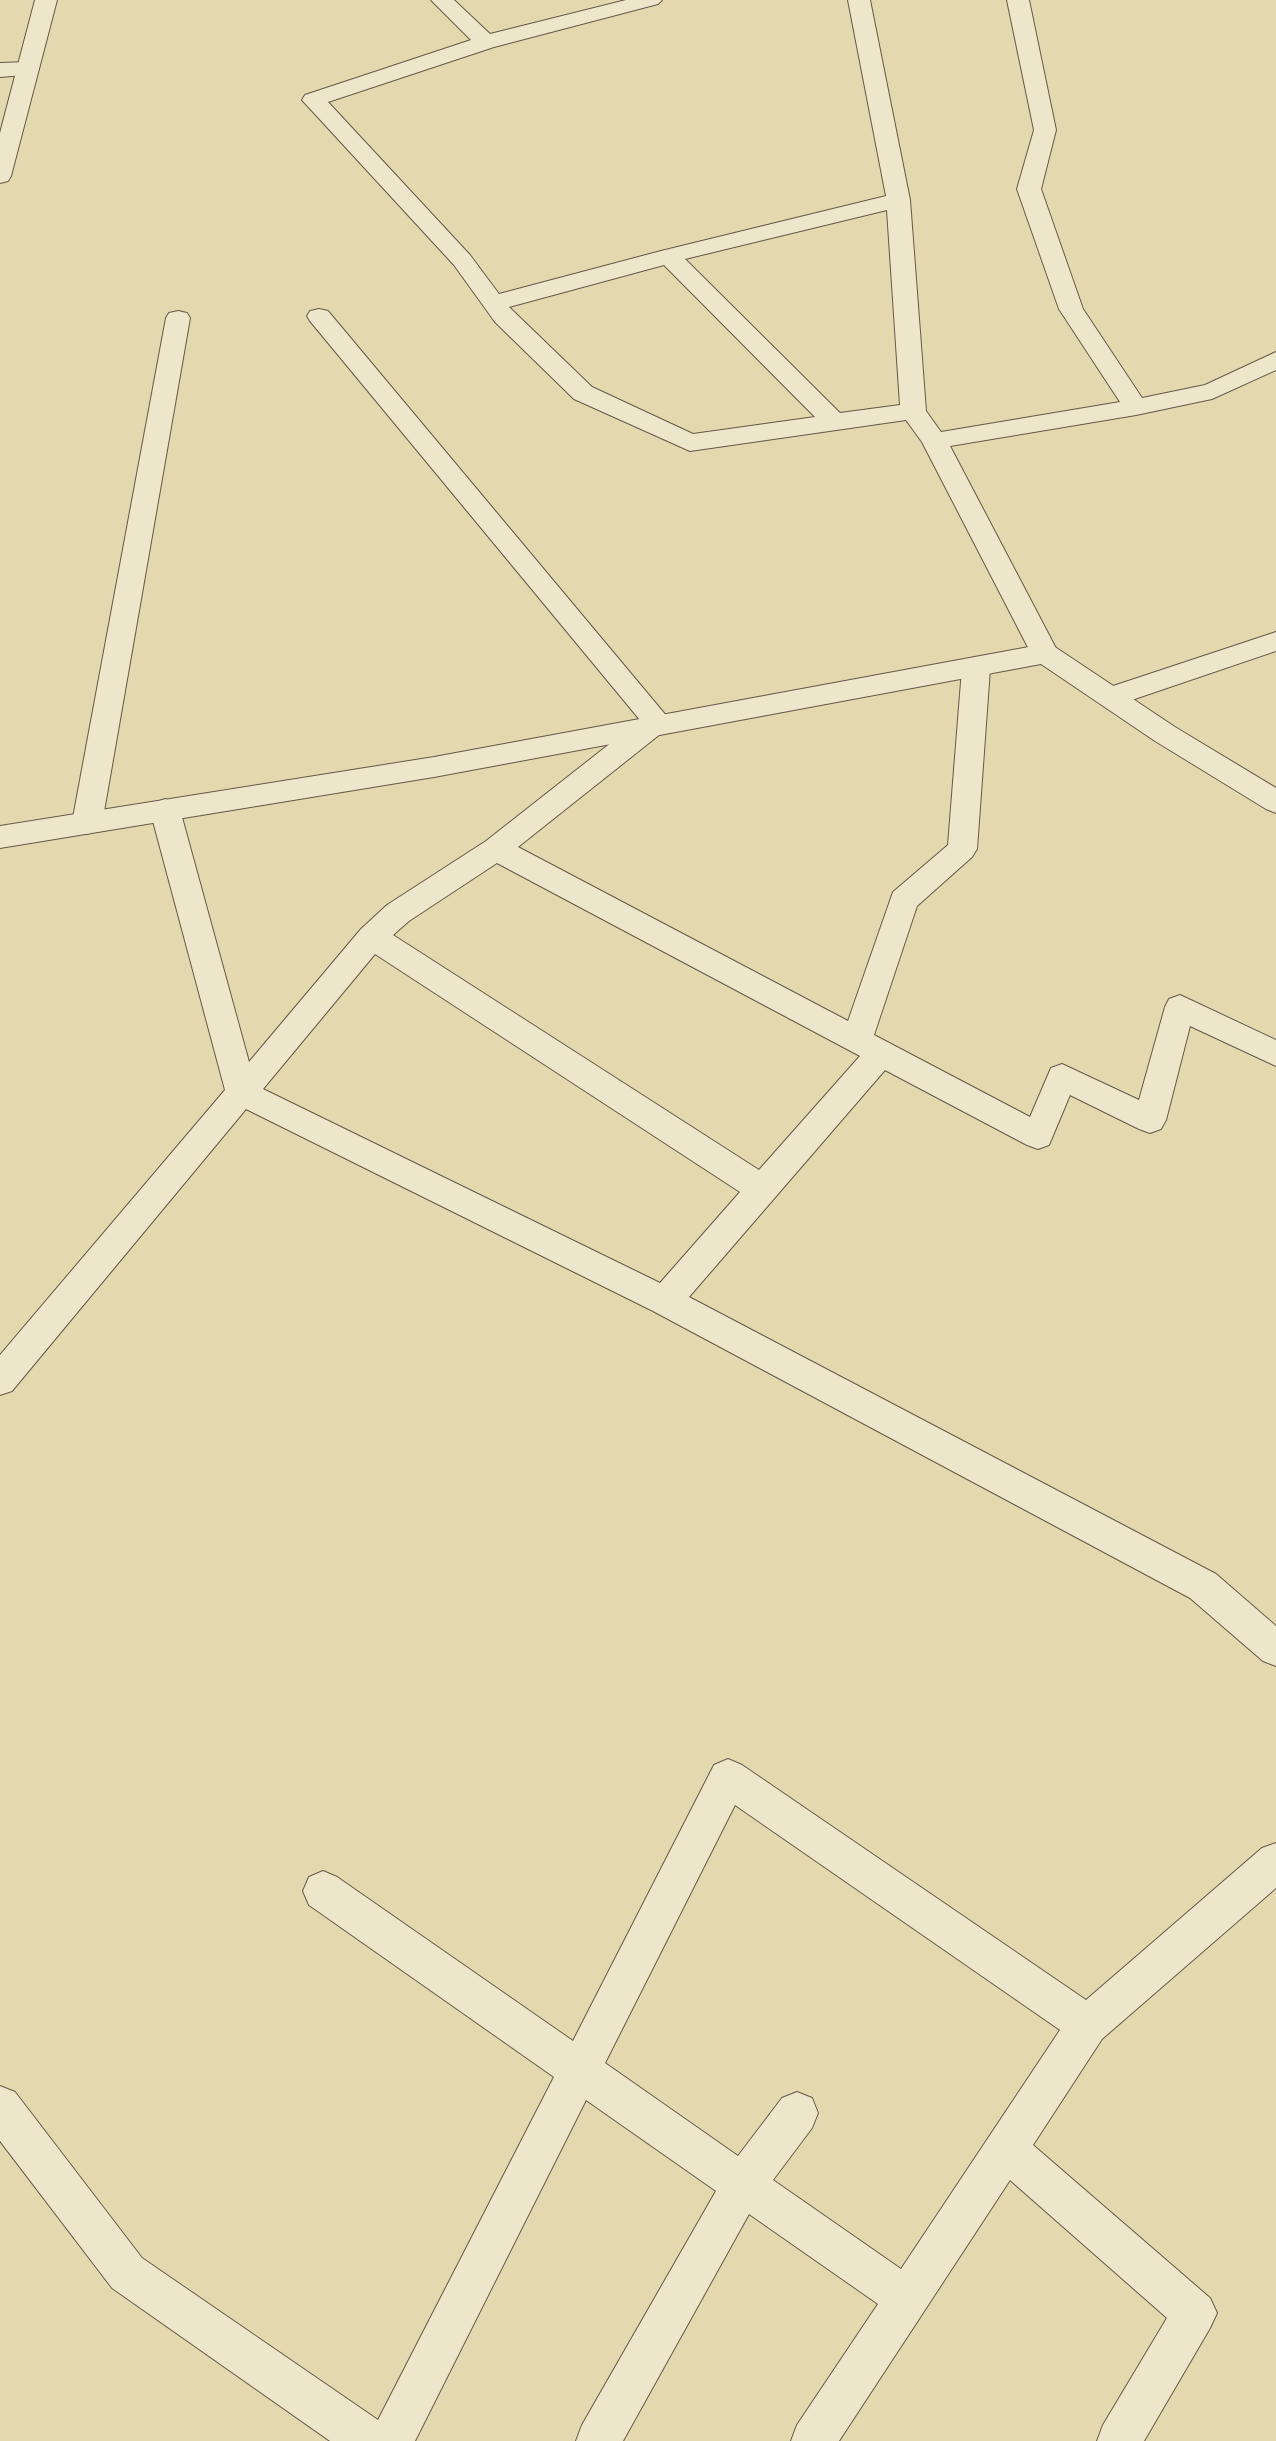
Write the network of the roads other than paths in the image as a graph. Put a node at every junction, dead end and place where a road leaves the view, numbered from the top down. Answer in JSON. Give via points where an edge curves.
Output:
{"nodes":[{"id":1,"x":46,"y":0,"type":"edge"},
{"id":2,"x":442,"y":0,"type":"edge"},
{"id":3,"x":651,"y":0,"type":"edge"},
{"id":4,"x":859,"y":0,"type":"edge"},
{"id":5,"x":1018,"y":0,"type":"edge"},
{"id":6,"x":486,"y":42,"type":"junction"},
{"id":7,"x":28,"y":69,"type":"junction"},
{"id":8,"x":0,"y":70,"type":"edge"},
{"id":9,"x":4,"y":145,"type":"edge"},
{"id":10,"x":0,"y":177,"type":"edge"},
{"id":11,"x":898,"y":200,"type":"junction"},
{"id":12,"x":669,"y":256,"type":"junction"},
{"id":13,"x":494,"y":303,"type":"junction"},
{"id":14,"x":319,"y":316,"type":"dead end"},
{"id":15,"x":178,"y":318,"type":"dead end"},
{"id":16,"x":1276,"y":360,"type":"edge"},
{"id":17,"x":1136,"y":407,"type":"junction"},
{"id":18,"x":913,"y":411,"type":"junction"},
{"id":19,"x":834,"y":422,"type":"junction"},
{"id":20,"x":934,"y":441,"type":"junction"},
{"id":21,"x":1276,"y":641,"type":"edge"},
{"id":22,"x":1045,"y":654,"type":"junction"},
{"id":23,"x":976,"y":669,"type":"junction"},
{"id":24,"x":1111,"y":698,"type":"junction"},
{"id":25,"x":655,"y":726,"type":"junction"},
{"id":26,"x":1276,"y":802,"type":"edge"},
{"id":27,"x":165,"y":810,"type":"junction"},
{"id":28,"x":87,"y":823,"type":"junction"},
{"id":29,"x":0,"y":837,"type":"edge"},
{"id":30,"x":496,"y":849,"type":"junction"},
{"id":31,"x":372,"y":937,"type":"junction"},
{"id":32,"x":869,"y":1047,"type":"junction"},
{"id":33,"x":1276,"y":1054,"type":"edge"},
{"id":34,"x":241,"y":1092,"type":"junction"},
{"id":35,"x":761,"y":1188,"type":"junction"},
{"id":36,"x":665,"y":1301,"type":"junction"},
{"id":37,"x":0,"y":1380,"type":"edge"},
{"id":38,"x":1276,"y":1649,"type":"edge"},
{"id":39,"x":1276,"y":1862,"type":"edge"},
{"id":40,"x":323,"y":1891,"type":"dead end"},
{"id":41,"x":1088,"y":2025,"type":"junction"},
{"id":42,"x":579,"y":2070,"type":"junction"},
{"id":43,"x":0,"y":2107,"type":"edge"},
{"id":44,"x":797,"y":2113,"type":"dead end"},
{"id":45,"x":1006,"y":2149,"type":"junction"},
{"id":46,"x":743,"y":2184,"type":"junction"},
{"id":47,"x":907,"y":2299,"type":"junction"},
{"id":48,"x":369,"y":2441,"type":"edge"},
{"id":49,"x":391,"y":2441,"type":"edge"},
{"id":50,"x":598,"y":2441,"type":"edge"},
{"id":51,"x":813,"y":2441,"type":"edge"},
{"id":52,"x":1119,"y":2441,"type":"edge"}],
"edges":[{"from":1,"to":7,"type":"street"},
{"from":2,"to":6,"type":"street"},
{"from":3,"to":6,"type":"street"},
{"from":4,"to":11,"type":"street"},
{"from":5,"to":17,"type":"street","via":[[1045,130],[1029,189],[1071,309]]},
{"from":6,"to":13,"type":"street","via":[[313,100],[462,260]]},
{"from":7,"to":8,"type":"street"},
{"from":7,"to":9,"type":"street"},
{"from":9,"to":10,"type":"street"},
{"from":11,"to":12,"type":"street"},
{"from":11,"to":18,"type":"street"},
{"from":12,"to":13,"type":"street"},
{"from":12,"to":19,"type":"street"},
{"from":13,"to":19,"type":"street","via":[[583,393],[690,443]]},
{"from":14,"to":25,"type":"street"},
{"from":15,"to":28,"type":"street"},
{"from":16,"to":17,"type":"street","via":[[1212,391]]},
{"from":17,"to":20,"type":"street"},
{"from":18,"to":19,"type":"street"},
{"from":18,"to":20,"type":"street"},
{"from":20,"to":22,"type":"street"},
{"from":21,"to":24,"type":"street"},
{"from":22,"to":23,"type":"street"},
{"from":22,"to":24,"type":"street"},
{"from":23,"to":25,"type":"street"},
{"from":23,"to":32,"type":"street","via":[[962,849],[904,900]]},
{"from":24,"to":26,"type":"street"},
{"from":25,"to":27,"type":"street","via":[[434,767]]},
{"from":25,"to":30,"type":"street"},
{"from":27,"to":28,"type":"street"},
{"from":27,"to":34,"type":"street"},
{"from":28,"to":29,"type":"street"},
{"from":30,"to":31,"type":"street","via":[[398,913]]},
{"from":30,"to":32,"type":"street"},
{"from":31,"to":34,"type":"street"},
{"from":31,"to":35,"type":"street"},
{"from":32,"to":33,"type":"street","via":[[1038,1136],[1062,1077],[1150,1120],[1180,1007]]},
{"from":32,"to":35,"type":"street"},
{"from":34,"to":36,"type":"street"},
{"from":34,"to":37,"type":"street"},
{"from":35,"to":36,"type":"street"},
{"from":36,"to":38,"type":"street","via":[[1203,1586]]},
{"from":39,"to":41,"type":"street"},
{"from":40,"to":42,"type":"street"},
{"from":41,"to":42,"type":"street","via":[[728,1778]]},
{"from":41,"to":45,"type":"street"},
{"from":42,"to":46,"type":"street"},
{"from":42,"to":49,"type":"street"},
{"from":43,"to":48,"type":"street","via":[[127,2274]]},
{"from":44,"to":46,"type":"street"},
{"from":45,"to":47,"type":"street"},
{"from":45,"to":52,"type":"street","via":[[1196,2313]]},
{"from":46,"to":47,"type":"street"},
{"from":46,"to":50,"type":"street"},
{"from":47,"to":51,"type":"street"}]}
